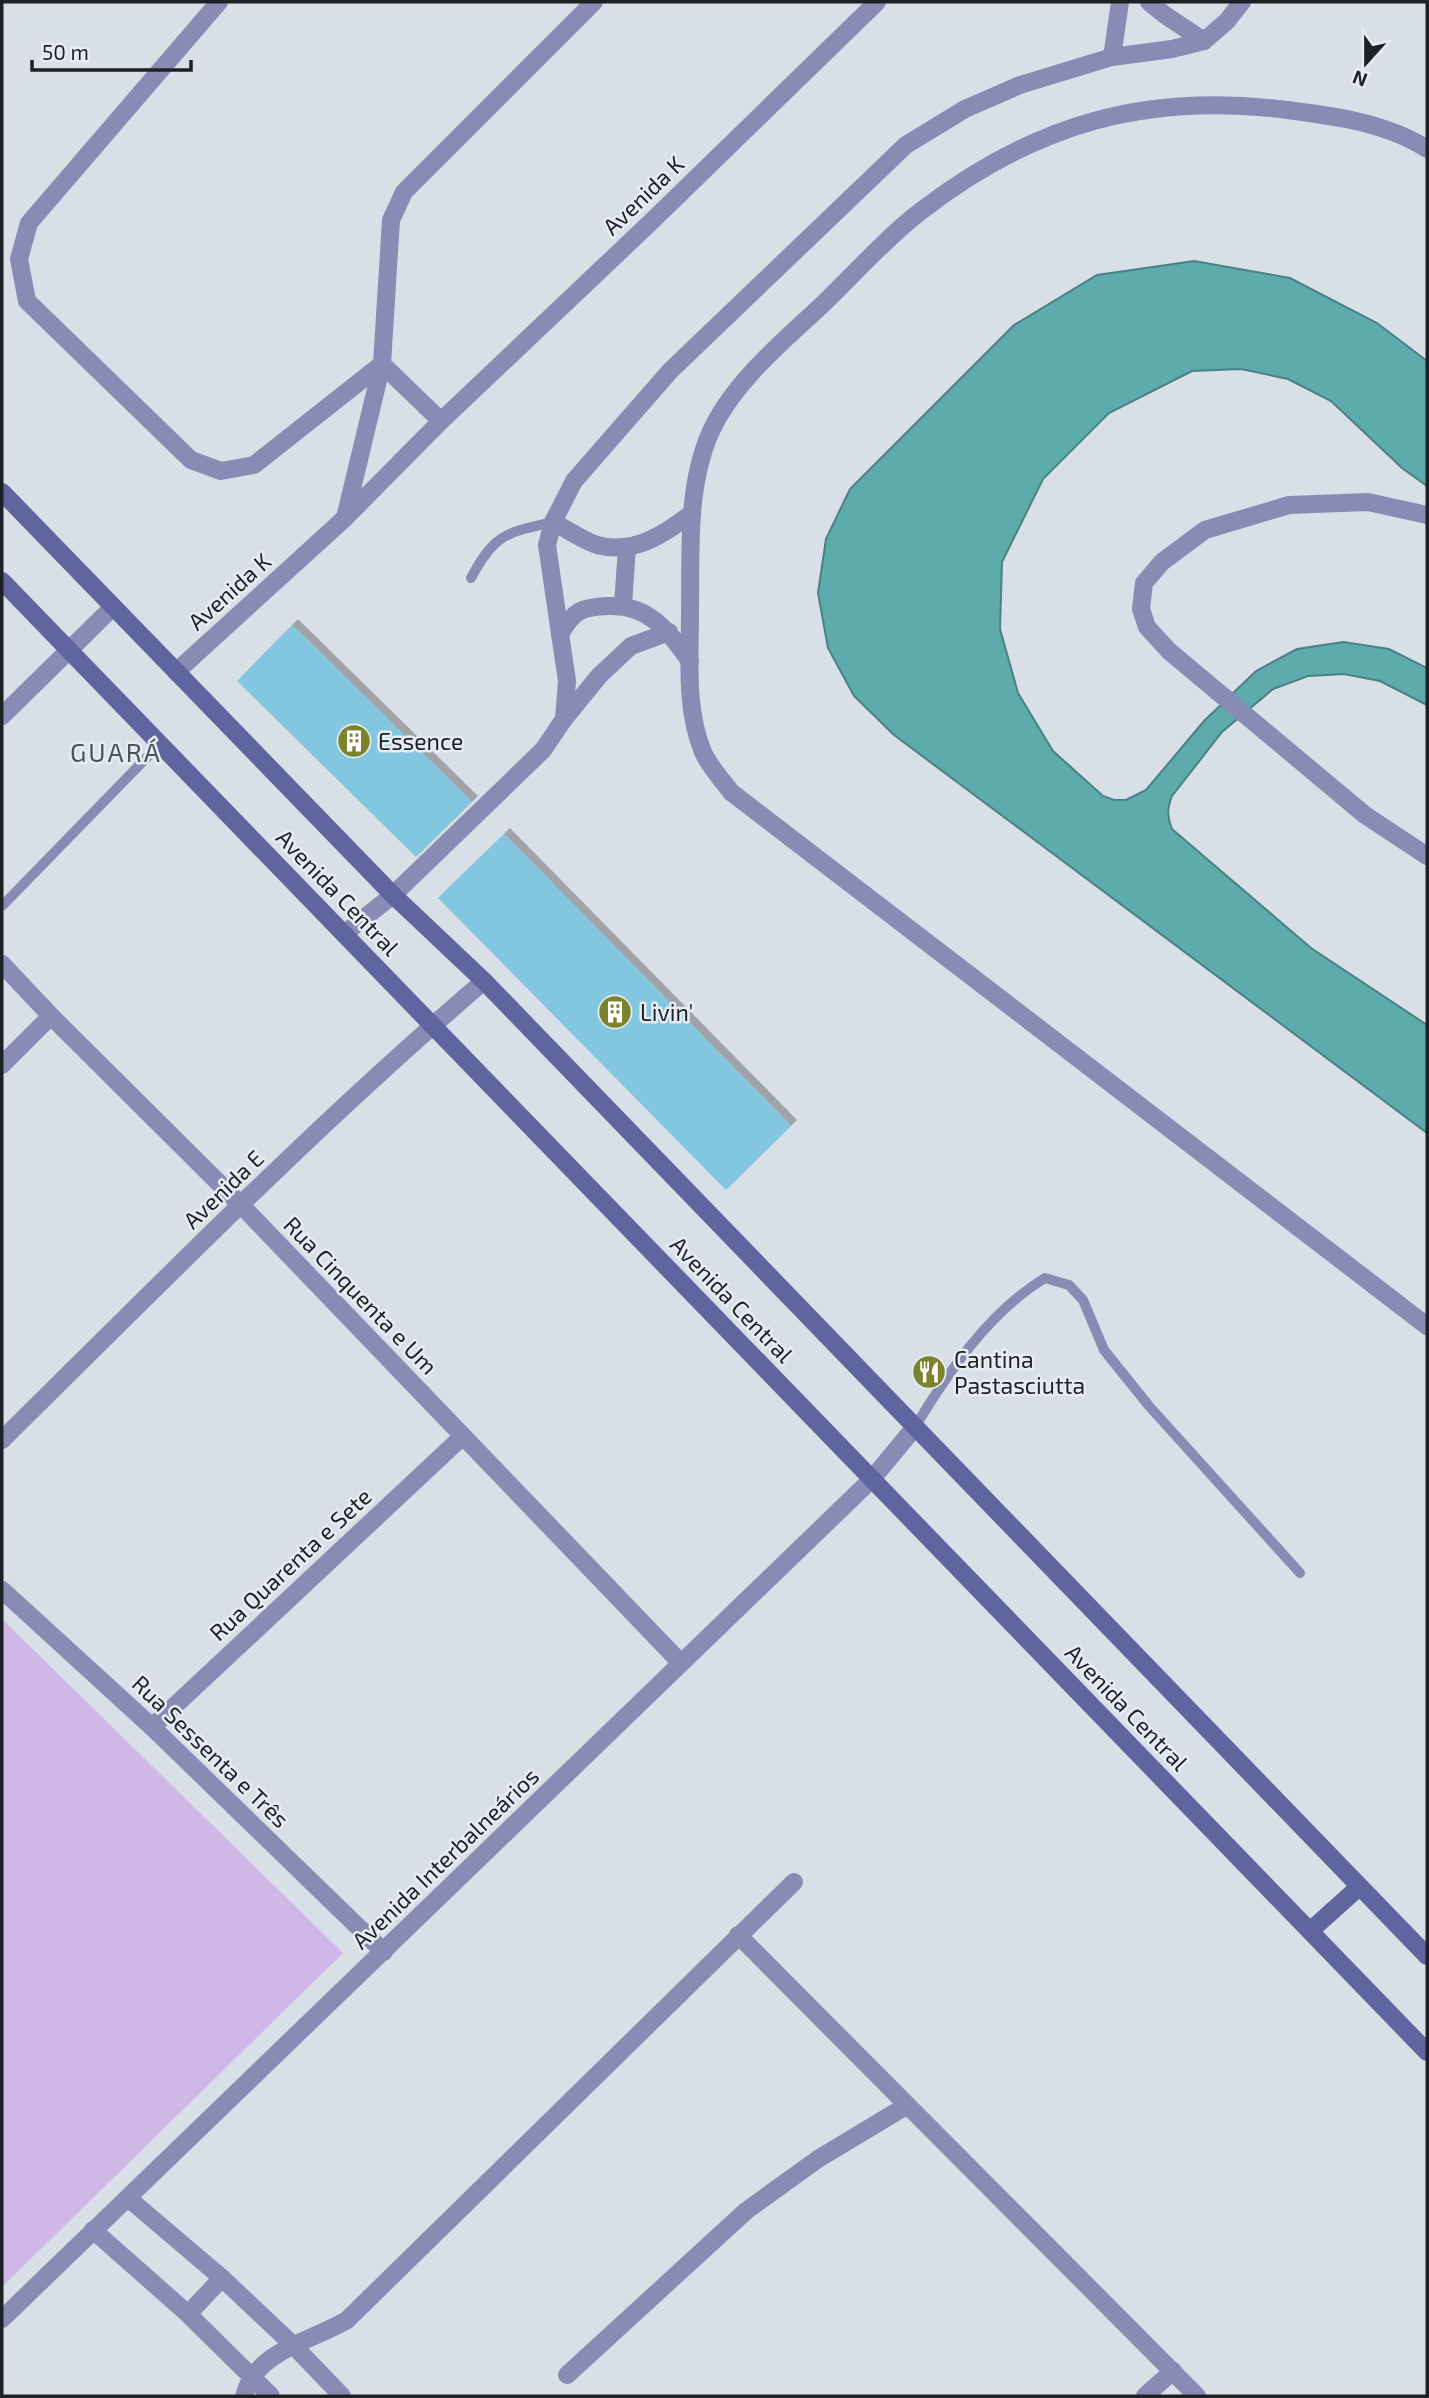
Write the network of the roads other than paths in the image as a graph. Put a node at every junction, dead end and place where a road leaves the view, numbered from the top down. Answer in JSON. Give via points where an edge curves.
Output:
{"nodes":[{"id":1,"x":219,"y":2,"type":"edge"},
{"id":2,"x":594,"y":2,"type":"edge"},
{"id":3,"x":877,"y":2,"type":"edge"},
{"id":4,"x":1119,"y":2,"type":"edge"},
{"id":5,"x":1149,"y":2,"type":"edge"},
{"id":6,"x":1241,"y":2,"type":"edge"},
{"id":7,"x":1204,"y":41,"type":"junction"},
{"id":8,"x":1112,"y":57,"type":"junction"},
{"id":9,"x":1427,"y":149,"type":"edge"},
{"id":10,"x":382,"y":365,"type":"junction"},
{"id":11,"x":441,"y":421,"type":"junction"},
{"id":12,"x":2,"y":492,"type":"edge"},
{"id":13,"x":692,"y":513,"type":"junction"},
{"id":14,"x":1427,"y":514,"type":"edge"},
{"id":15,"x":345,"y":517,"type":"junction"},
{"id":16,"x":553,"y":522,"type":"junction"},
{"id":17,"x":626,"y":547,"type":"junction"},
{"id":18,"x":471,"y":578,"type":"dead end"},
{"id":19,"x":2,"y":581,"type":"edge"},
{"id":20,"x":623,"y":605,"type":"junction"},
{"id":21,"x":113,"y":607,"type":"junction"},
{"id":22,"x":669,"y":632,"type":"junction"},
{"id":23,"x":560,"y":634,"type":"junction"},
{"id":24,"x":68,"y":650,"type":"junction"},
{"id":25,"x":690,"y":661,"type":"junction"},
{"id":26,"x":176,"y":671,"type":"junction"},
{"id":27,"x":2,"y":716,"type":"edge"},
{"id":28,"x":564,"y":719,"type":"junction"},
{"id":29,"x":160,"y":744,"type":"junction"},
{"id":30,"x":1427,"y":856,"type":"edge"},
{"id":31,"x":393,"y":895,"type":"junction"},
{"id":32,"x":2,"y":906,"type":"edge"},
{"id":33,"x":344,"y":934,"type":"junction"},
{"id":34,"x":2,"y":964,"type":"edge"},
{"id":35,"x":484,"y":981,"type":"junction"},
{"id":36,"x":51,"y":1016,"type":"junction"},
{"id":37,"x":433,"y":1026,"type":"junction"},
{"id":38,"x":2,"y":1065,"type":"edge"},
{"id":39,"x":241,"y":1205,"type":"junction"},
{"id":40,"x":1427,"y":1326,"type":"edge"},
{"id":41,"x":915,"y":1427,"type":"junction"},
{"id":42,"x":462,"y":1437,"type":"junction"},
{"id":43,"x":2,"y":1440,"type":"edge"},
{"id":44,"x":872,"y":1479,"type":"junction"},
{"id":45,"x":1300,"y":1573,"type":"dead end"},
{"id":46,"x":2,"y":1590,"type":"edge"},
{"id":47,"x":681,"y":1663,"type":"junction"},
{"id":48,"x":152,"y":1727,"type":"junction"},
{"id":49,"x":794,"y":1882,"type":"dead end"},
{"id":50,"x":1359,"y":1887,"type":"junction"},
{"id":51,"x":1310,"y":1931,"type":"junction"},
{"id":52,"x":738,"y":1935,"type":"junction"},
{"id":53,"x":384,"y":1952,"type":"junction"},
{"id":54,"x":1427,"y":1956,"type":"edge"},
{"id":55,"x":1427,"y":2052,"type":"edge"},
{"id":56,"x":906,"y":2106,"type":"junction"},
{"id":57,"x":128,"y":2198,"type":"junction"},
{"id":58,"x":93,"y":2230,"type":"junction"},
{"id":59,"x":222,"y":2278,"type":"junction"},
{"id":60,"x":188,"y":2314,"type":"junction"},
{"id":61,"x":2,"y":2319,"type":"edge"},
{"id":62,"x":293,"y":2345,"type":"junction"},
{"id":63,"x":1173,"y":2371,"type":"junction"},
{"id":64,"x":567,"y":2375,"type":"dead end"},
{"id":65,"x":253,"y":2376,"type":"junction"},
{"id":66,"x":244,"y":2396,"type":"edge"},
{"id":67,"x":271,"y":2396,"type":"edge"},
{"id":68,"x":342,"y":2396,"type":"edge"},
{"id":69,"x":1145,"y":2396,"type":"edge"},
{"id":70,"x":1197,"y":2396,"type":"edge"}],
"edges":[{"from":1,"to":10,"type":"street","via":[[29,223],[19,259],[27,301],[191,460],[221,471],[254,465]]},
{"from":2,"to":10,"type":"street","via":[[404,192],[391,220]]},
{"from":3,"to":11,"type":"street","name":"Avenida K"},
{"from":4,"to":8,"type":"street"},
{"from":5,"to":7,"type":"street"},
{"from":6,"to":7,"type":"street"},
{"from":7,"to":8,"type":"street"},
{"from":8,"to":16,"type":"street","via":[[1020,85],[965,109],[906,145],[670,371],[574,481]]},
{"from":9,"to":13,"type":"street","via":[[1411,139],[1340,116],[1258,106],[1175,105],[1101,117],[1037,140],[972,174],[919,212],[761,365],[711,431]]},
{"from":10,"to":11,"type":"street"},
{"from":10,"to":15,"type":"street"},
{"from":11,"to":15,"type":"street","name":"Avenida K"},
{"from":12,"to":21,"type":"main road","name":"Avenida Central"},
{"from":13,"to":17,"type":"street","via":[[667,533]]},
{"from":13,"to":25,"type":"street"},
{"from":14,"to":30,"type":"street","via":[[1368,502],[1289,505],[1206,530],[1162,562],[1144,583],[1141,609],[1147,627],[1169,651],[1365,815]]},
{"from":15,"to":26,"type":"street","name":"Avenida K"},
{"from":16,"to":17,"type":"street","via":[[597,545]]},
{"from":16,"to":18,"type":"lane","via":[[509,533],[485,552]]},
{"from":16,"to":23,"type":"street","via":[[547,545]]},
{"from":17,"to":20,"type":"street"},
{"from":19,"to":24,"type":"main road","name":"Avenida Central"},
{"from":20,"to":22,"type":"street","via":[[638,609]]},
{"from":20,"to":23,"type":"street","via":[[593,606],[572,614]]},
{"from":21,"to":24,"type":"street"},
{"from":21,"to":26,"type":"main road","name":"Avenida Central"},
{"from":22,"to":25,"type":"street"},
{"from":22,"to":28,"type":"street","via":[[631,646]]},
{"from":23,"to":28,"type":"street","via":[[567,681]]},
{"from":24,"to":27,"type":"street"},
{"from":24,"to":29,"type":"main road","name":"Avenida Central"},
{"from":25,"to":40,"type":"street","via":[[692,705],[703,753],[731,792]]},
{"from":26,"to":31,"type":"main road","name":"Avenida Central"},
{"from":28,"to":31,"type":"street","via":[[542,750]]},
{"from":29,"to":32,"type":"lane"},
{"from":29,"to":33,"type":"main road","name":"Avenida Central"},
{"from":31,"to":33,"type":"street"},
{"from":31,"to":35,"type":"main road","name":"Avenida Central"},
{"from":33,"to":37,"type":"main road","name":"Avenida Central"},
{"from":34,"to":36,"type":"street","name":"Rua Cinquenta e Um"},
{"from":35,"to":37,"type":"street","name":"Avenida E"},
{"from":35,"to":41,"type":"main road","name":"Avenida Central"},
{"from":36,"to":38,"type":"street"},
{"from":36,"to":39,"type":"street","name":"Rua Cinquenta e Um"},
{"from":37,"to":39,"type":"street","name":"Avenida E"},
{"from":37,"to":44,"type":"main road","name":"Avenida Central"},
{"from":39,"to":42,"type":"street","name":"Rua Cinquenta e Um"},
{"from":39,"to":43,"type":"street","name":"Avenida E"},
{"from":41,"to":44,"type":"street","name":"Avenida Interbalneários"},
{"from":41,"to":45,"type":"lane","via":[[965,1351],[1024,1291],[1045,1278],[1069,1285],[1083,1300],[1104,1350]]},
{"from":41,"to":50,"type":"main road","name":"Avenida Central"},
{"from":42,"to":47,"type":"street","name":"Rua Cinquenta e Um"},
{"from":42,"to":48,"type":"street","name":"Rua Quarenta e Sete"},
{"from":44,"to":47,"type":"street","name":"Avenida Interbalneários"},
{"from":44,"to":51,"type":"main road","name":"Avenida Central"},
{"from":46,"to":48,"type":"street","name":"Rua Sessenta e Três"},
{"from":47,"to":53,"type":"street","name":"Avenida Interbalneários"},
{"from":48,"to":53,"type":"street","name":"Rua Sessenta e Três"},
{"from":49,"to":52,"type":"street"},
{"from":50,"to":51,"type":"main road"},
{"from":50,"to":54,"type":"main road","name":"Avenida Central"},
{"from":51,"to":55,"type":"main road","name":"Avenida Central"},
{"from":52,"to":56,"type":"street"},
{"from":52,"to":62,"type":"street","via":[[347,2320]]},
{"from":53,"to":57,"type":"street","name":"Avenida Interbalneários"},
{"from":56,"to":63,"type":"street"},
{"from":56,"to":64,"type":"street","via":[[818,2159],[746,2211]]},
{"from":57,"to":58,"type":"street","name":"Avenida Interbalneários"},
{"from":57,"to":59,"type":"street"},
{"from":58,"to":60,"type":"street"},
{"from":58,"to":61,"type":"street","name":"Avenida Interbalneários"},
{"from":59,"to":60,"type":"street"},
{"from":59,"to":62,"type":"street"},
{"from":60,"to":65,"type":"street"},
{"from":62,"to":65,"type":"street"},
{"from":62,"to":68,"type":"street"},
{"from":63,"to":69,"type":"street"},
{"from":63,"to":70,"type":"street"},
{"from":65,"to":66,"type":"street"},
{"from":65,"to":67,"type":"street"}]}
